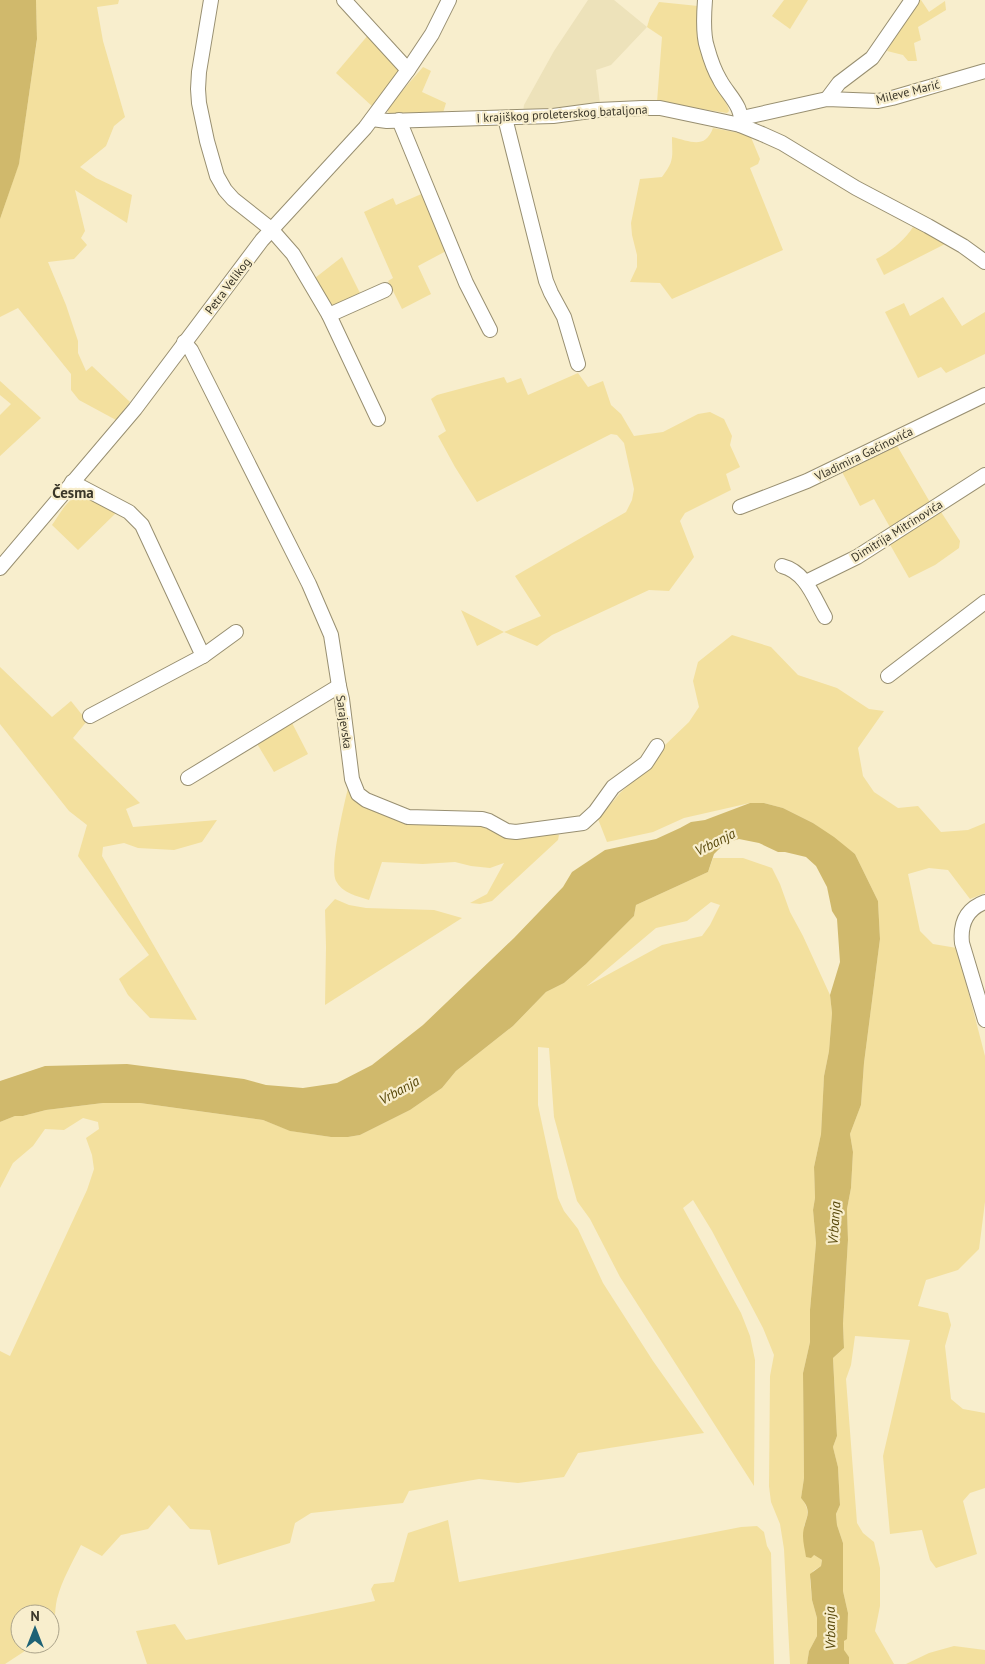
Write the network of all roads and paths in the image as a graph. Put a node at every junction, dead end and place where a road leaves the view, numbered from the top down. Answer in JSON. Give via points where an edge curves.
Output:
{"nodes":[{"id":1,"x":211,"y":0,"type":"edge"},
{"id":2,"x":344,"y":0,"type":"edge"},
{"id":3,"x":449,"y":0,"type":"edge"},
{"id":4,"x":705,"y":0,"type":"edge"},
{"id":5,"x":912,"y":0,"type":"edge"},
{"id":6,"x":408,"y":70,"type":"junction"},
{"id":7,"x":985,"y":70,"type":"edge"},
{"id":8,"x":828,"y":99,"type":"junction"},
{"id":9,"x":505,"y":118,"type":"junction"},
{"id":10,"x":372,"y":119,"type":"junction"},
{"id":11,"x":399,"y":120,"type":"junction"},
{"id":12,"x":741,"y":122,"type":"junction"},
{"id":13,"x":272,"y":229,"type":"junction"},
{"id":14,"x":985,"y":262,"type":"edge"},
{"id":15,"x":385,"y":290,"type":"dead end"},
{"id":16,"x":328,"y":315,"type":"junction"},
{"id":17,"x":490,"y":330,"type":"dead end"},
{"id":18,"x":184,"y":342,"type":"junction"},
{"id":19,"x":578,"y":364,"type":"dead end"},
{"id":20,"x":985,"y":395,"type":"edge"},
{"id":21,"x":378,"y":419,"type":"dead end"},
{"id":22,"x":985,"y":475,"type":"edge"},
{"id":23,"x":72,"y":482,"type":"junction"},
{"id":24,"x":740,"y":507,"type":"dead end"},
{"id":25,"x":782,"y":566,"type":"dead end"},
{"id":26,"x":0,"y":568,"type":"edge"},
{"id":27,"x":806,"y":582,"type":"junction"},
{"id":28,"x":985,"y":602,"type":"edge"},
{"id":29,"x":825,"y":617,"type":"dead end"},
{"id":30,"x":236,"y":632,"type":"dead end"},
{"id":31,"x":203,"y":656,"type":"junction"},
{"id":32,"x":888,"y":676,"type":"dead end"},
{"id":33,"x":339,"y":686,"type":"junction"},
{"id":34,"x":90,"y":716,"type":"dead end"},
{"id":35,"x":657,"y":746,"type":"dead end"},
{"id":36,"x":188,"y":778,"type":"dead end"},
{"id":37,"x":985,"y":902,"type":"edge"},
{"id":38,"x":985,"y":1020,"type":"edge"}],
"edges":[{"from":1,"to":13,"type":"street","via":[[198,89],[211,158],[228,195]]},
{"from":2,"to":6,"type":"street"},
{"from":3,"to":6,"type":"street","name":"Petra Velikog","via":[[432,34]]},
{"from":4,"to":12,"type":"street","via":[[706,45],[720,80],[737,106]]},
{"from":5,"to":8,"type":"street","via":[[872,58],[839,83]]},
{"from":6,"to":10,"type":"street","name":"Petra Velikog"},
{"from":7,"to":8,"type":"street","name":"Mileve Marić","via":[[878,101]]},
{"from":8,"to":12,"type":"street","name":"Mileve Marić"},
{"from":9,"to":11,"type":"street","name":"I krajiškog proleterskog bataljona"},
{"from":9,"to":12,"type":"street","name":"I krajiškog proleterskog bataljona","via":[[660,108]]},
{"from":9,"to":19,"type":"street","via":[[546,280],[564,317]]},
{"from":10,"to":11,"type":"street","name":"I krajiškog proleterskog bataljona"},
{"from":10,"to":13,"type":"street","name":"Petra Velikog"},
{"from":11,"to":17,"type":"street","via":[[466,283]]},
{"from":12,"to":14,"type":"street","name":"I krajiškog proleterskog bataljona","via":[[963,246]]},
{"from":13,"to":16,"type":"street","via":[[293,254]]},
{"from":13,"to":18,"type":"street","name":"Petra Velikog"},
{"from":15,"to":16,"type":"street"},
{"from":16,"to":21,"type":"street"},
{"from":18,"to":23,"type":"street","name":"Petra Velikog","via":[[135,409]]},
{"from":18,"to":33,"type":"street","name":"Sarajevska","via":[[191,350],[309,584],[331,635]]},
{"from":20,"to":24,"type":"street","name":"Vladimira Gaćinovića","via":[[807,481]]},
{"from":22,"to":27,"type":"street","name":"Dimitrija Mitrinovića","via":[[856,557]]},
{"from":23,"to":26,"type":"street","name":"Petra Velikog"},
{"from":23,"to":31,"type":"street","via":[[129,512],[142,525]]},
{"from":25,"to":27,"type":"street","via":[[794,570]]},
{"from":27,"to":29,"type":"street"},
{"from":28,"to":32,"type":"street"},
{"from":30,"to":31,"type":"street"},
{"from":31,"to":34,"type":"street"},
{"from":33,"to":35,"type":"street","name":"Sarajevska","via":[[354,787],[366,800],[408,817],[482,819],[516,832],[583,823],[613,787],[646,763]]},
{"from":33,"to":36,"type":"street"},
{"from":37,"to":38,"type":"street","via":[[976,905],[960,930]]}]}
